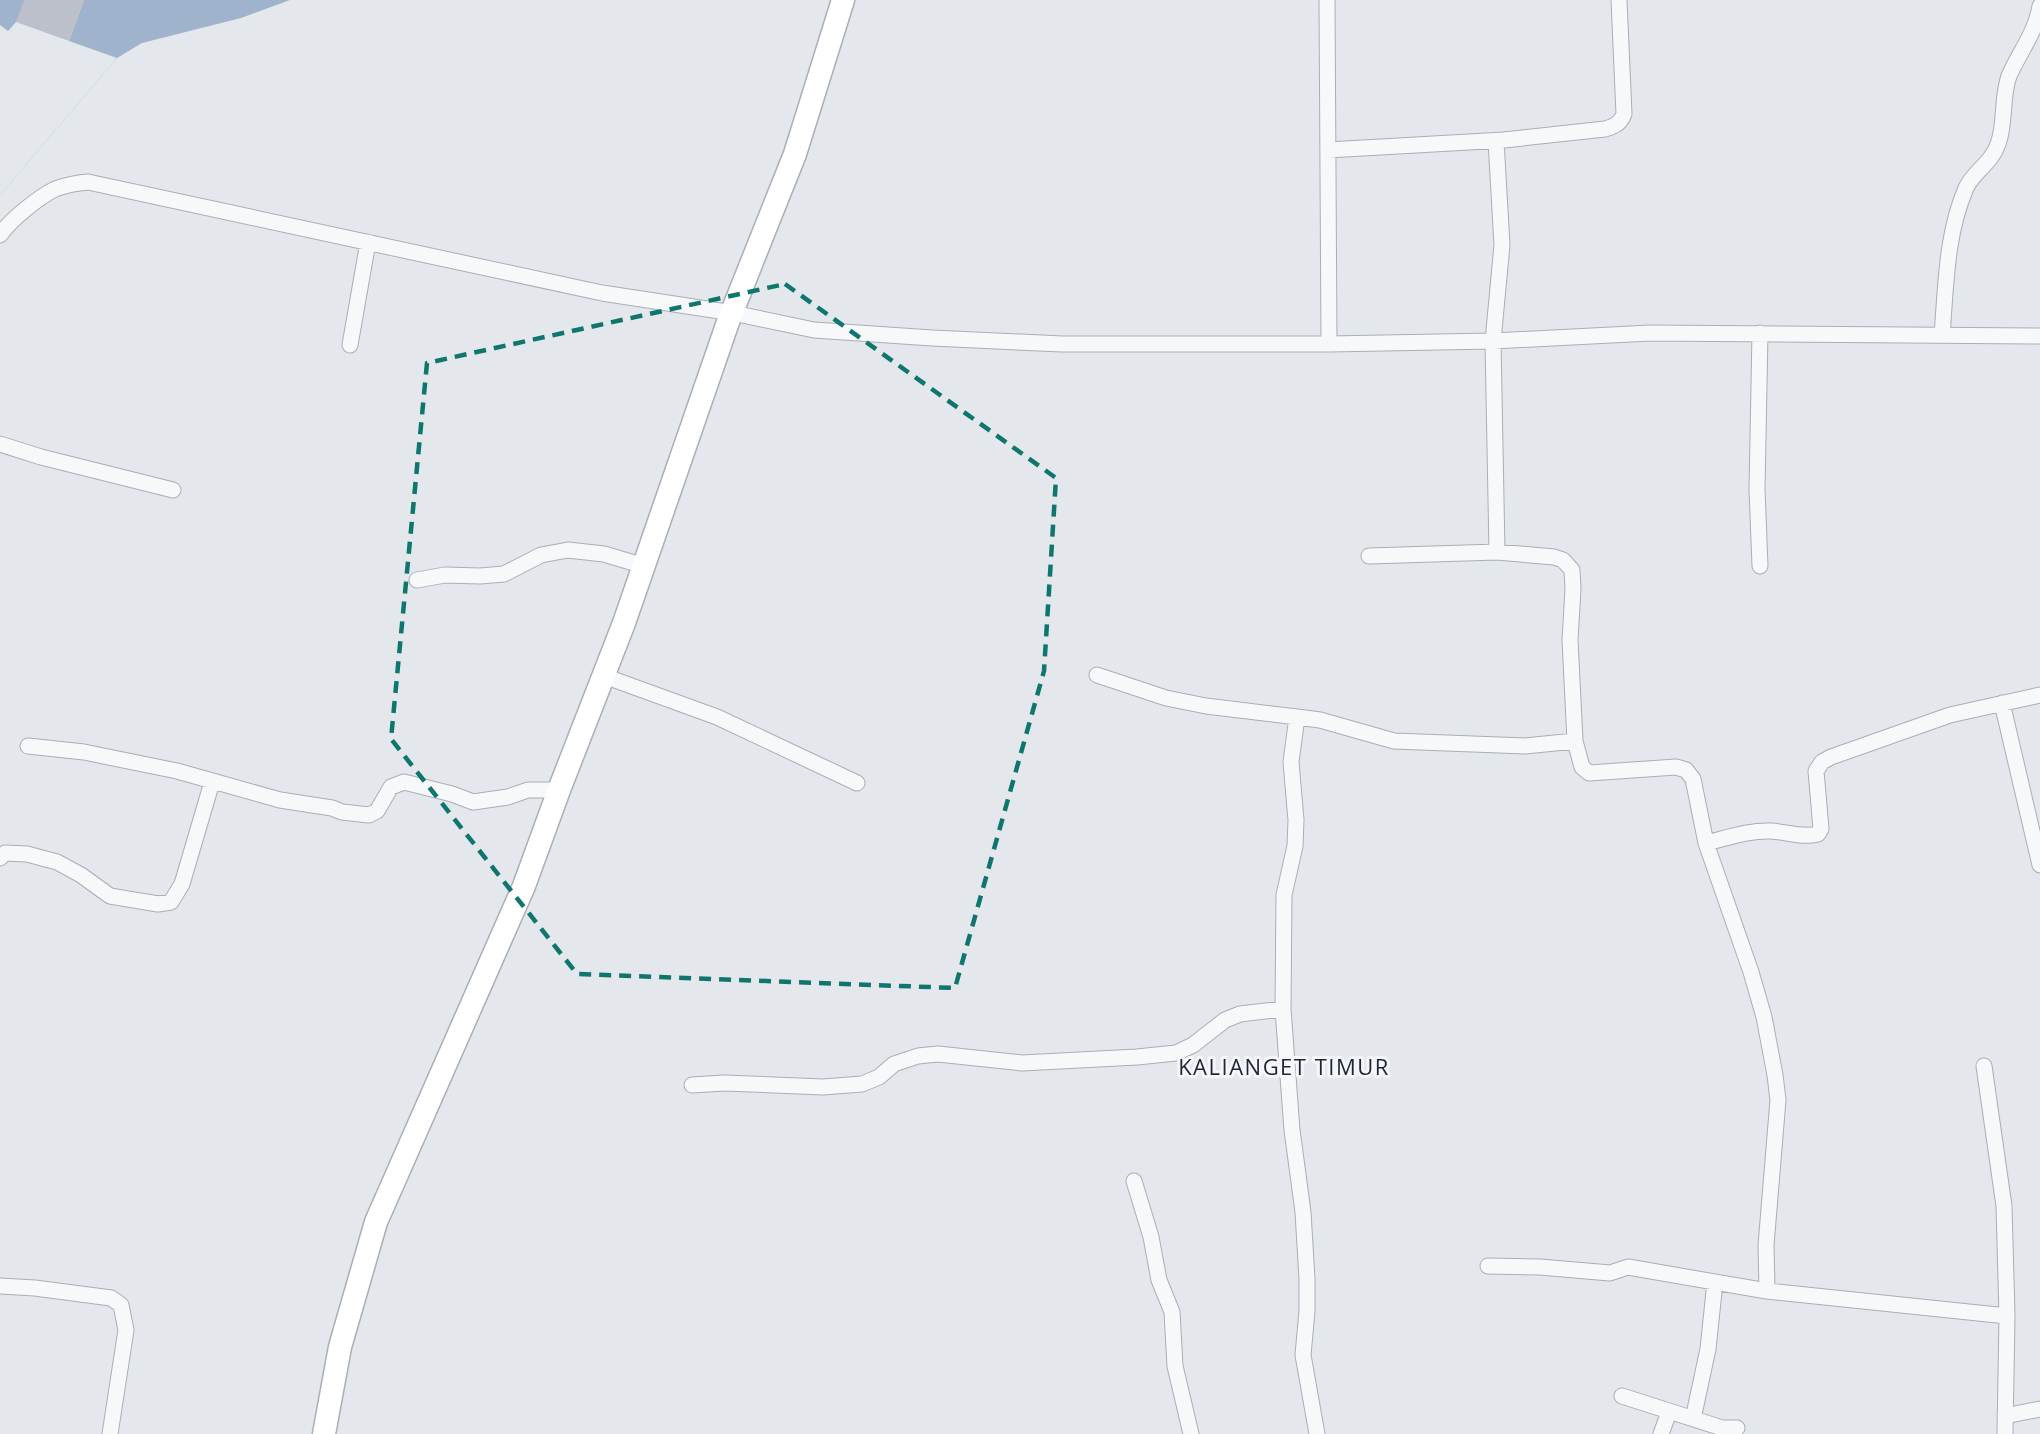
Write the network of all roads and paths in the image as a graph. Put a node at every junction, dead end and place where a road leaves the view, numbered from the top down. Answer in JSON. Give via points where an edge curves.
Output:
{"nodes":[{"id":1,"x":843,"y":0,"type":"edge"},
{"id":2,"x":1327,"y":0,"type":"edge"},
{"id":3,"x":1619,"y":0,"type":"edge"},
{"id":4,"x":2040,"y":6,"type":"edge"},
{"id":5,"x":1496,"y":141,"type":"junction"},
{"id":6,"x":1328,"y":150,"type":"junction"},
{"id":7,"x":0,"y":235,"type":"edge"},
{"id":8,"x":368,"y":242,"type":"junction"},
{"id":9,"x":733,"y":313,"type":"junction"},
{"id":10,"x":1760,"y":333,"type":"junction"},
{"id":11,"x":1941,"y":336,"type":"junction"},
{"id":12,"x":2040,"y":336,"type":"edge"},
{"id":13,"x":1494,"y":340,"type":"junction"},
{"id":14,"x":1329,"y":344,"type":"junction"},
{"id":15,"x":350,"y":345,"type":"dead end"},
{"id":16,"x":0,"y":444,"type":"edge"},
{"id":17,"x":173,"y":490,"type":"dead end"},
{"id":18,"x":1497,"y":552,"type":"junction"},
{"id":19,"x":1369,"y":556,"type":"dead end"},
{"id":20,"x":644,"y":566,"type":"junction"},
{"id":21,"x":1760,"y":566,"type":"dead end"},
{"id":22,"x":417,"y":580,"type":"dead end"},
{"id":23,"x":1097,"y":675,"type":"dead end"},
{"id":24,"x":604,"y":676,"type":"junction"},
{"id":25,"x":2040,"y":695,"type":"edge"},
{"id":26,"x":2002,"y":703,"type":"junction"},
{"id":27,"x":1297,"y":717,"type":"junction"},
{"id":28,"x":1575,"y":741,"type":"junction"},
{"id":29,"x":28,"y":746,"type":"dead end"},
{"id":30,"x":212,"y":782,"type":"junction"},
{"id":31,"x":857,"y":783,"type":"dead end"},
{"id":32,"x":559,"y":790,"type":"junction"},
{"id":33,"x":2035,"y":822,"type":"edge"},
{"id":34,"x":1706,"y":843,"type":"junction"},
{"id":35,"x":0,"y":858,"type":"edge"},
{"id":36,"x":2040,"y":865,"type":"edge"},
{"id":37,"x":1283,"y":1009,"type":"junction"},
{"id":38,"x":1984,"y":1066,"type":"dead end"},
{"id":39,"x":692,"y":1086,"type":"dead end"},
{"id":40,"x":1134,"y":1181,"type":"dead end"},
{"id":41,"x":1488,"y":1266,"type":"dead end"},
{"id":42,"x":1715,"y":1282,"type":"junction"},
{"id":43,"x":0,"y":1286,"type":"edge"},
{"id":44,"x":1767,"y":1291,"type":"junction"},
{"id":45,"x":2007,"y":1316,"type":"junction"},
{"id":46,"x":1622,"y":1396,"type":"dead end"},
{"id":47,"x":2040,"y":1409,"type":"edge"},
{"id":48,"x":1669,"y":1412,"type":"junction"},
{"id":49,"x":2005,"y":1416,"type":"junction"},
{"id":50,"x":1693,"y":1419,"type":"junction"},
{"id":51,"x":1737,"y":1428,"type":"dead end"},
{"id":52,"x":110,"y":1434,"type":"edge"},
{"id":53,"x":324,"y":1434,"type":"edge"},
{"id":54,"x":1191,"y":1434,"type":"edge"},
{"id":55,"x":1317,"y":1434,"type":"edge"},
{"id":56,"x":1661,"y":1434,"type":"edge"},
{"id":57,"x":2005,"y":1434,"type":"edge"}],
"edges":[{"from":1,"to":9,"type":"main road","via":[[795,154]]},
{"from":2,"to":6,"type":"street"},
{"from":3,"to":5,"type":"street","via":[[1624,90],[1620,123],[1605,129]]},
{"from":4,"to":11,"type":"street","via":[[2028,43],[2009,76],[1997,147],[1968,184],[1958,209]]},
{"from":5,"to":6,"type":"street"},
{"from":5,"to":13,"type":"street","via":[[1502,245]]},
{"from":6,"to":14,"type":"street"},
{"from":7,"to":8,"type":"street","via":[[53,190],[88,182]]},
{"from":8,"to":9,"type":"street","via":[[602,293]]},
{"from":8,"to":15,"type":"street"},
{"from":9,"to":14,"type":"street","via":[[814,330],[932,338],[1062,344]]},
{"from":9,"to":20,"type":"main road"},
{"from":10,"to":11,"type":"street"},
{"from":10,"to":13,"type":"street"},
{"from":10,"to":21,"type":"street"},
{"from":11,"to":12,"type":"street"},
{"from":13,"to":14,"type":"street"},
{"from":13,"to":18,"type":"street"},
{"from":16,"to":17,"type":"street"},
{"from":18,"to":19,"type":"street"},
{"from":18,"to":28,"type":"street","via":[[1554,557],[1572,570],[1570,640]]},
{"from":20,"to":22,"type":"street","via":[[604,554],[568,550],[541,555],[504,574],[445,575]]},
{"from":20,"to":24,"type":"main road"},
{"from":23,"to":27,"type":"street","via":[[1166,698]]},
{"from":24,"to":31,"type":"street","via":[[717,717]]},
{"from":24,"to":32,"type":"main road"},
{"from":25,"to":26,"type":"street"},
{"from":26,"to":33,"type":"street"},
{"from":26,"to":34,"type":"street","via":[[1950,715],[1822,762],[1816,771],[1821,829],[1818,834],[1810,837],[1759,832]]},
{"from":27,"to":28,"type":"street","via":[[1394,741],[1525,746]]},
{"from":27,"to":37,"type":"street","via":[[1291,762],[1295,846],[1284,896]]},
{"from":28,"to":34,"type":"street","via":[[1581,767],[1589,773],[1676,767],[1686,770],[1692,779]]},
{"from":29,"to":30,"type":"street","via":[[84,752]]},
{"from":30,"to":32,"type":"street","via":[[280,800],[369,815],[377,811],[392,787],[404,782],[473,802],[528,790]]},
{"from":30,"to":35,"type":"street","via":[[182,884],[171,902],[158,904],[110,896],[57,862],[27,854],[5,853]]},
{"from":32,"to":53,"type":"main road","via":[[524,886],[376,1222],[340,1347]]},
{"from":33,"to":36,"type":"street"},
{"from":34,"to":44,"type":"street","via":[[1764,1017],[1777,1091]]},
{"from":37,"to":39,"type":"street","via":[[1240,1014],[1225,1020],[1176,1053],[1022,1062],[938,1054],[894,1064],[879,1077],[862,1084]]},
{"from":37,"to":55,"type":"street","via":[[1307,1268],[1303,1355]]},
{"from":38,"to":45,"type":"street","via":[[2004,1206]]},
{"from":40,"to":54,"type":"street","via":[[1159,1280],[1172,1312],[1175,1366]]},
{"from":41,"to":42,"type":"street","via":[[1610,1273],[1628,1268]]},
{"from":42,"to":44,"type":"street"},
{"from":42,"to":50,"type":"street","via":[[1708,1349]]},
{"from":43,"to":52,"type":"street","via":[[111,1298],[121,1305],[126,1330]]},
{"from":44,"to":45,"type":"street"},
{"from":45,"to":49,"type":"street"},
{"from":46,"to":48,"type":"street"},
{"from":47,"to":49,"type":"street"},
{"from":48,"to":50,"type":"street"},
{"from":48,"to":56,"type":"street"},
{"from":49,"to":57,"type":"street"},
{"from":50,"to":51,"type":"street","via":[[1722,1428]]}]}
